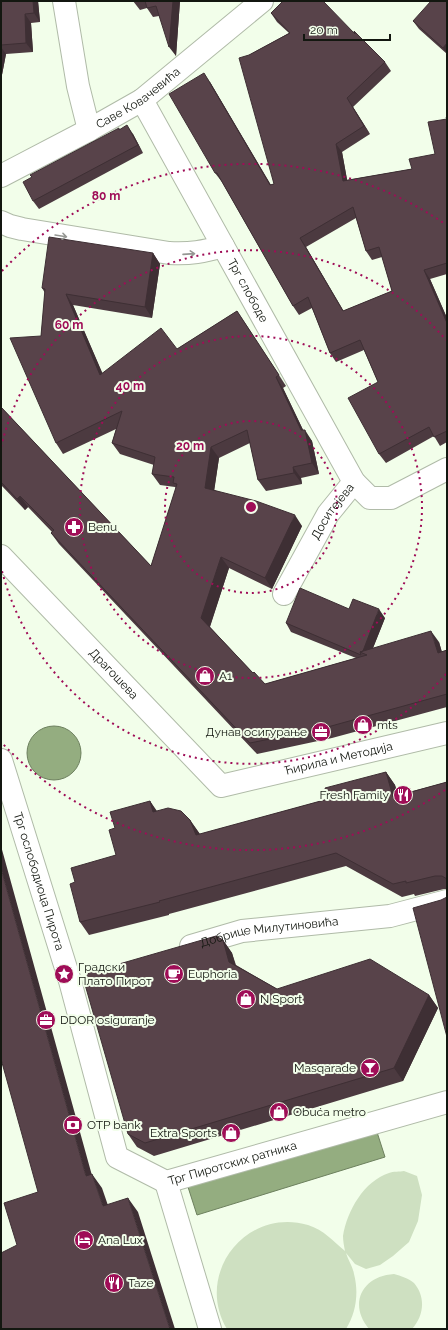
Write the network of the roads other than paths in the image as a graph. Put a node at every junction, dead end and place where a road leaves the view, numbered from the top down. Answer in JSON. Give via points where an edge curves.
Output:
{"nodes":[{"id":1,"x":64,"y":1,"type":"edge"},
{"id":2,"x":262,"y":1,"type":"edge"},
{"id":3,"x":142,"y":100,"type":"junction"},
{"id":4,"x":89,"y":130,"type":"junction"},
{"id":5,"x":1,"y":176,"type":"edge"},
{"id":6,"x":1,"y":222,"type":"edge"},
{"id":7,"x":223,"y":246,"type":"junction"},
{"id":8,"x":447,"y":469,"type":"edge"},
{"id":9,"x":354,"y":482,"type":"junction"},
{"id":10,"x":1,"y":556,"type":"edge"},
{"id":11,"x":284,"y":594,"type":"dead end"},
{"id":12,"x":447,"y":733,"type":"edge"},
{"id":13,"x":1,"y":760,"type":"edge"},
{"id":14,"x":229,"y":784,"type":"joint"},
{"id":15,"x":447,"y":900,"type":"edge"},
{"id":16,"x":175,"y":951,"type":"edge"},
{"id":17,"x":447,"y":1102,"type":"edge"},
{"id":18,"x":166,"y":1182,"type":"junction"},
{"id":19,"x":210,"y":1329,"type":"edge"}],
"edges":[{"from":1,"to":4,"type":"street","via":[[78,86]]},
{"from":2,"to":3,"type":"street","name":"Саве Ковачевића"},
{"from":3,"to":4,"type":"street","name":"Саве Ковачевића"},
{"from":3,"to":7,"type":"street","name":"Трг слободе"},
{"from":4,"to":5,"type":"street","name":"Саве Ковачевића"},
{"from":6,"to":7,"type":"street","one_way":true,"via":[[22,229],[169,253],[204,252]]},
{"from":7,"to":9,"type":"street","name":"Трг слободе"},
{"from":8,"to":9,"type":"street","name":"Доситејева","via":[[391,498],[370,498]]},
{"from":9,"to":11,"type":"street","name":"Доситејева","via":[[328,514]]},
{"from":10,"to":14,"type":"street","name":"Драгошева","via":[[221,786]]},
{"from":12,"to":14,"type":"street","name":"Ћирила и Методија"},
{"from":13,"to":18,"type":"street","name":"Трг ослободиоца Пирота","via":[[78,979],[117,1157]]},
{"from":15,"to":16,"type":"street","name":"Добрице Милутиновића","via":[[390,916],[242,931]]},
{"from":17,"to":18,"type":"street","name":"Трг Пиротских ратника"},
{"from":18,"to":19,"type":"street","name":"Трг Пиротских ратника"}]}
